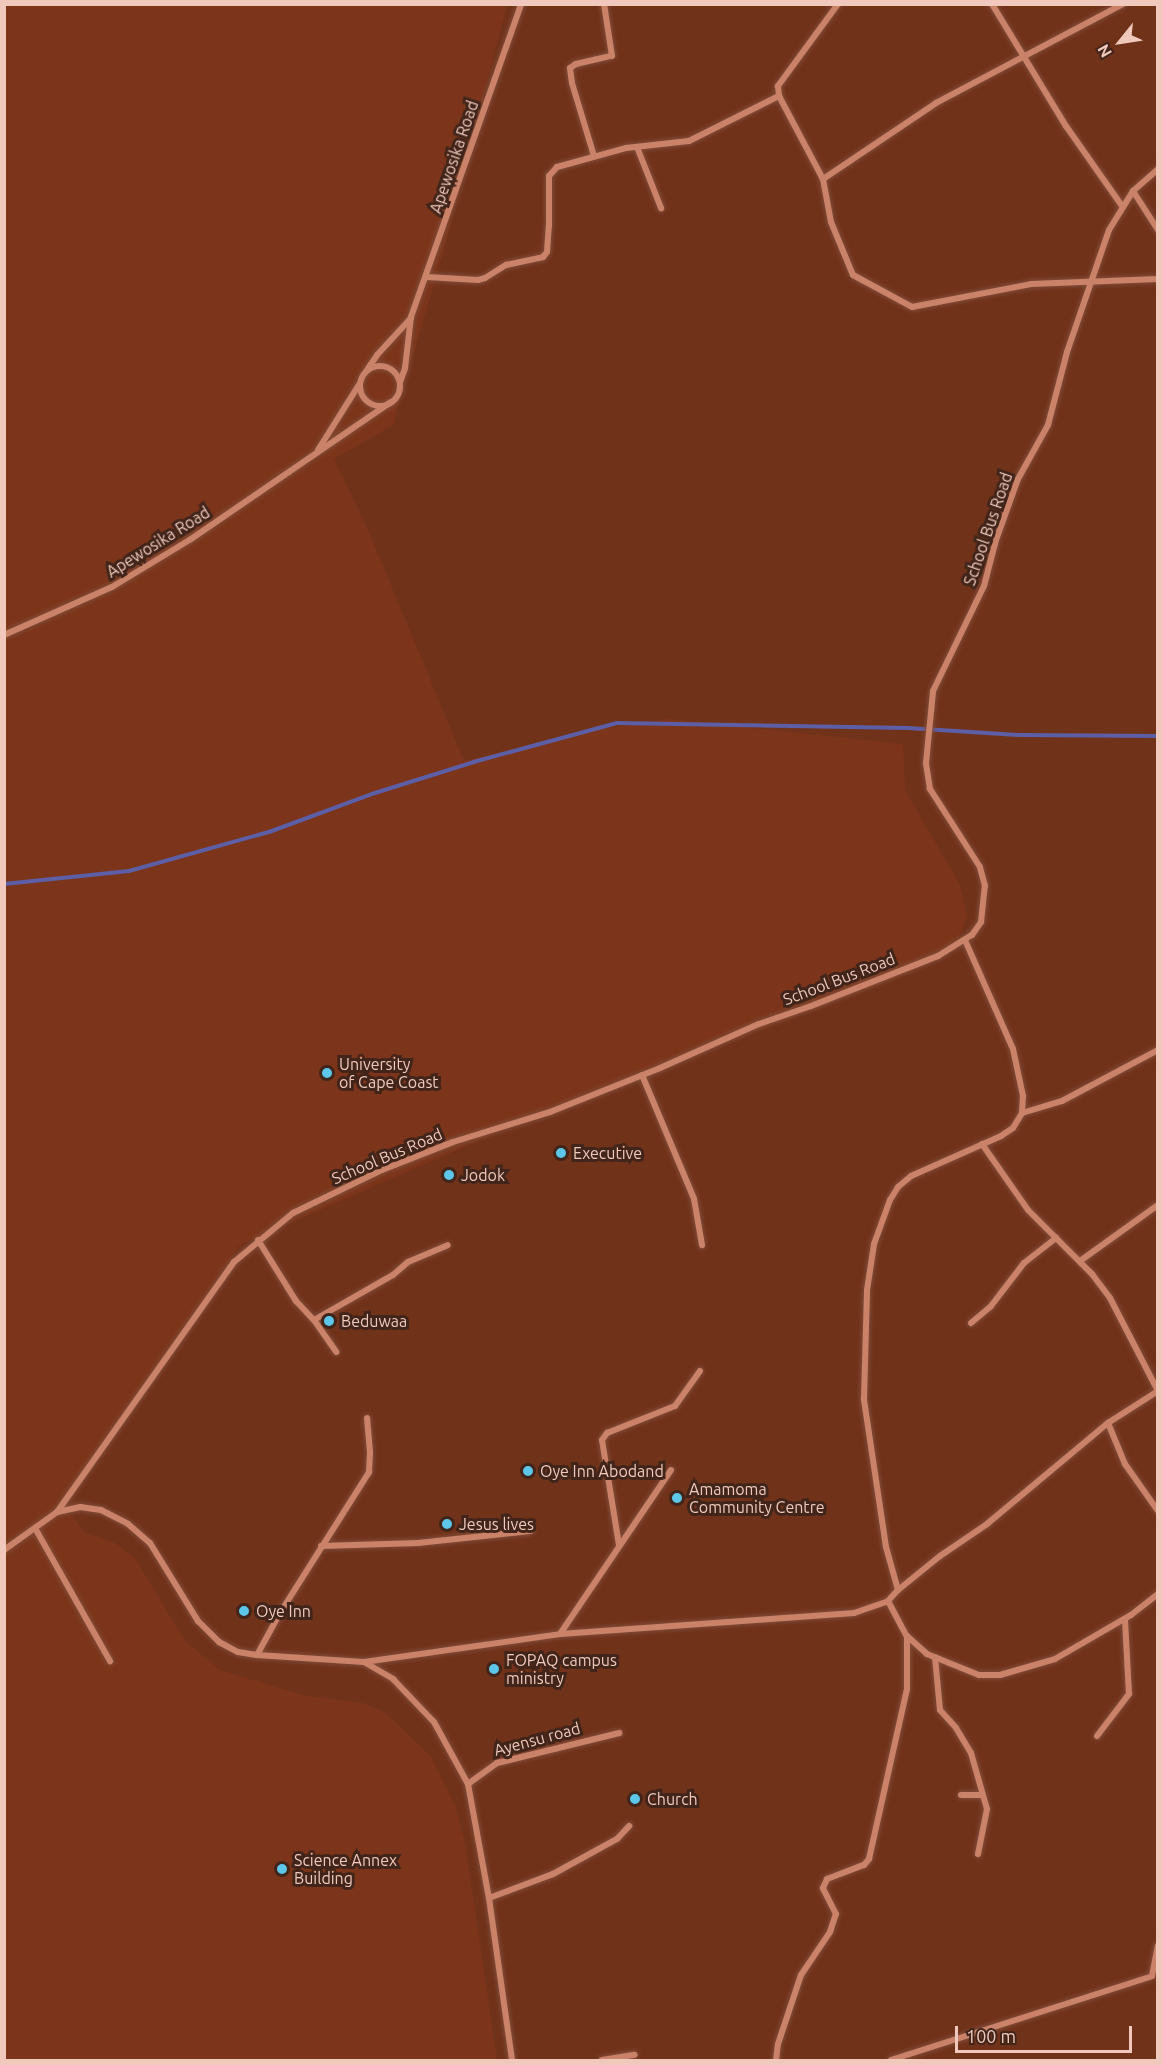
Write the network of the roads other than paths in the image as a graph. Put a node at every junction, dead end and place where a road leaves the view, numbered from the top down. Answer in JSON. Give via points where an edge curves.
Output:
{"nodes":[{"id":1,"x":521,"y":4,"type":"edge"},
{"id":2,"x":604,"y":4,"type":"edge"},
{"id":3,"x":838,"y":4,"type":"edge"},
{"id":4,"x":992,"y":4,"type":"edge"},
{"id":5,"x":1123,"y":4,"type":"edge"},
{"id":6,"x":1023,"y":58,"type":"junction"},
{"id":7,"x":780,"y":96,"type":"junction"},
{"id":8,"x":637,"y":147,"type":"junction"},
{"id":9,"x":594,"y":156,"type":"junction"},
{"id":10,"x":1158,"y":169,"type":"edge"},
{"id":11,"x":823,"y":179,"type":"junction"},
{"id":12,"x":1133,"y":191,"type":"junction"},
{"id":13,"x":1122,"y":206,"type":"junction"},
{"id":14,"x":661,"y":208,"type":"dead end"},
{"id":15,"x":1158,"y":230,"type":"edge"},
{"id":16,"x":427,"y":277,"type":"junction"},
{"id":17,"x":1158,"y":279,"type":"edge"},
{"id":18,"x":1093,"y":283,"type":"junction"},
{"id":19,"x":411,"y":317,"type":"junction"},
{"id":20,"x":364,"y":375,"type":"junction"},
{"id":21,"x":400,"y":382,"type":"junction"},
{"id":22,"x":392,"y":402,"type":"junction"},
{"id":23,"x":316,"y":453,"type":"junction"},
{"id":24,"x":4,"y":635,"type":"edge"},
{"id":25,"x":965,"y":940,"type":"junction"},
{"id":26,"x":1158,"y":1050,"type":"edge"},
{"id":27,"x":642,"y":1075,"type":"junction"},
{"id":28,"x":1022,"y":1113,"type":"junction"},
{"id":29,"x":982,"y":1144,"type":"junction"},
{"id":30,"x":1158,"y":1205,"type":"edge"},
{"id":31,"x":1056,"y":1238,"type":"junction"},
{"id":32,"x":258,"y":1240,"type":"junction"},
{"id":33,"x":448,"y":1245,"type":"dead end"},
{"id":34,"x":702,"y":1245,"type":"dead end"},
{"id":35,"x":1080,"y":1261,"type":"junction"},
{"id":36,"x":314,"y":1320,"type":"junction"},
{"id":37,"x":971,"y":1323,"type":"dead end"},
{"id":38,"x":336,"y":1352,"type":"dead end"},
{"id":39,"x":700,"y":1371,"type":"dead end"},
{"id":40,"x":367,"y":1418,"type":"dead end"},
{"id":41,"x":1108,"y":1423,"type":"junction"},
{"id":42,"x":671,"y":1470,"type":"dead end"},
{"id":43,"x":1158,"y":1511,"type":"edge"},
{"id":44,"x":57,"y":1512,"type":"junction"},
{"id":45,"x":35,"y":1528,"type":"junction"},
{"id":46,"x":530,"y":1531,"type":"dead end"},
{"id":47,"x":620,"y":1545,"type":"junction"},
{"id":48,"x":321,"y":1546,"type":"junction"},
{"id":49,"x":4,"y":1550,"type":"edge"},
{"id":50,"x":898,"y":1590,"type":"junction"},
{"id":51,"x":1158,"y":1593,"type":"edge"},
{"id":52,"x":888,"y":1601,"type":"junction"},
{"id":53,"x":1125,"y":1619,"type":"junction"},
{"id":54,"x":560,"y":1634,"type":"junction"},
{"id":55,"x":907,"y":1636,"type":"junction"},
{"id":56,"x":257,"y":1655,"type":"junction"},
{"id":57,"x":935,"y":1657,"type":"junction"},
{"id":58,"x":110,"y":1661,"type":"dead end"},
{"id":59,"x":364,"y":1662,"type":"junction"},
{"id":60,"x":619,"y":1733,"type":"dead end"},
{"id":61,"x":1097,"y":1736,"type":"dead end"},
{"id":62,"x":468,"y":1784,"type":"junction"},
{"id":63,"x":961,"y":1795,"type":"dead end"},
{"id":64,"x":982,"y":1796,"type":"junction"},
{"id":65,"x":629,"y":1826,"type":"dead end"},
{"id":66,"x":978,"y":1854,"type":"dead end"},
{"id":67,"x":489,"y":1898,"type":"junction"},
{"id":68,"x":1158,"y":1946,"type":"edge"},
{"id":69,"x":1155,"y":1976,"type":"edge"},
{"id":70,"x":634,"y":2055,"type":"dead end"},
{"id":71,"x":893,"y":2060,"type":"edge"},
{"id":72,"x":512,"y":2061,"type":"edge"},
{"id":73,"x":602,"y":2061,"type":"edge"},
{"id":74,"x":776,"y":2061,"type":"edge"}],
"edges":[{"from":1,"to":16,"type":"street","name":"Apewosika Road"},
{"from":2,"to":9,"type":"street","via":[[612,56],[570,68]]},
{"from":3,"to":7,"type":"street","via":[[782,78],[778,86]]},
{"from":4,"to":6,"type":"street"},
{"from":5,"to":6,"type":"street"},
{"from":6,"to":11,"type":"street","via":[[916,116]]},
{"from":6,"to":13,"type":"street"},
{"from":7,"to":8,"type":"street","via":[[689,141]]},
{"from":7,"to":11,"type":"street"},
{"from":8,"to":9,"type":"street"},
{"from":8,"to":14,"type":"street"},
{"from":9,"to":16,"type":"street","via":[[551,172],[549,235],[543,257],[506,265],[478,280]]},
{"from":10,"to":12,"type":"street","name":"School Bus Road"},
{"from":11,"to":18,"type":"street","via":[[831,222],[850,272],[909,307],[1031,284]]},
{"from":12,"to":13,"type":"street","name":"School Bus Road"},
{"from":12,"to":15,"type":"street"},
{"from":13,"to":18,"type":"street","name":"School Bus Road","via":[[1109,230]]},
{"from":16,"to":19,"type":"street","name":"Apewosika Road"},
{"from":17,"to":18,"type":"street"},
{"from":18,"to":25,"type":"street","name":"School Bus Road","via":[[1067,352],[1048,425],[1018,479],[984,586],[939,677],[929,720],[926,762],[930,789],[980,867],[985,886],[981,922]]},
{"from":19,"to":20,"type":"street","name":"Apewosika Road","via":[[376,355]]},
{"from":19,"to":21,"type":"street","name":"Apewosika Road"},
{"from":20,"to":21,"type":"street","via":[[374,367],[385,367],[395,372]]},
{"from":20,"to":22,"type":"street","via":[[363,394],[370,402]]},
{"from":20,"to":23,"type":"street","name":"Apewosika Road"},
{"from":21,"to":22,"type":"street"},
{"from":22,"to":23,"type":"street","name":"Apewosika Road"},
{"from":23,"to":24,"type":"street","name":"Apewosika Road","via":[[191,539],[112,587]]},
{"from":25,"to":27,"type":"street","name":"School Bus Road","via":[[938,956],[759,1024]]},
{"from":25,"to":28,"type":"street","via":[[1013,1049],[1023,1096]]},
{"from":26,"to":28,"type":"street","via":[[1062,1101]]},
{"from":27,"to":32,"type":"street","name":"School Bus Road","via":[[550,1113],[453,1142],[382,1170],[293,1213]]},
{"from":27,"to":34,"type":"street","via":[[694,1199]]},
{"from":28,"to":29,"type":"street","via":[[1013,1128]]},
{"from":29,"to":31,"type":"street","via":[[1028,1210]]},
{"from":29,"to":50,"type":"street","via":[[910,1176],[898,1187],[890,1200],[869,1267],[864,1399],[886,1546]]},
{"from":30,"to":35,"type":"street"},
{"from":31,"to":35,"type":"street"},
{"from":31,"to":37,"type":"street","via":[[1024,1263],[991,1306]]},
{"from":32,"to":36,"type":"street","via":[[296,1300]]},
{"from":32,"to":44,"type":"street","name":"School Bus Road","via":[[234,1262]]},
{"from":33,"to":36,"type":"street","via":[[408,1262],[393,1275]]},
{"from":35,"to":41,"type":"street","via":[[1110,1298],[1158,1390]]},
{"from":36,"to":38,"type":"street"},
{"from":39,"to":47,"type":"street","via":[[675,1406],[608,1433],[602,1440]]},
{"from":40,"to":48,"type":"street","via":[[369,1472]]},
{"from":41,"to":43,"type":"street","via":[[1125,1464]]},
{"from":41,"to":50,"type":"street","via":[[987,1524]]},
{"from":42,"to":47,"type":"street"},
{"from":44,"to":45,"type":"street"},
{"from":44,"to":56,"type":"street","via":[[80,1507],[100,1510],[128,1524],[150,1542],[198,1621],[219,1642],[238,1652]]},
{"from":45,"to":49,"type":"street"},
{"from":45,"to":58,"type":"street"},
{"from":46,"to":48,"type":"street","via":[[418,1543]]},
{"from":47,"to":54,"type":"street"},
{"from":48,"to":56,"type":"street"},
{"from":50,"to":52,"type":"street"},
{"from":51,"to":53,"type":"street"},
{"from":52,"to":54,"type":"street","via":[[844,1614],[713,1620]]},
{"from":52,"to":55,"type":"street"},
{"from":53,"to":57,"type":"street","via":[[1055,1659],[1000,1675],[979,1675]]},
{"from":53,"to":61,"type":"street","via":[[1129,1694]]},
{"from":54,"to":59,"type":"street"},
{"from":55,"to":57,"type":"street"},
{"from":55,"to":74,"type":"street","via":[[907,1689],[868,1859],[864,1865],[827,1879],[823,1888],[837,1914],[830,1932],[801,1975]]},
{"from":56,"to":59,"type":"street"},
{"from":57,"to":64,"type":"street","via":[[940,1710],[971,1753]]},
{"from":59,"to":62,"type":"street","via":[[393,1679],[434,1722]]},
{"from":60,"to":62,"type":"street","name":"Ayensu road","via":[[497,1763]]},
{"from":62,"to":67,"type":"street"},
{"from":63,"to":64,"type":"street"},
{"from":64,"to":66,"type":"street","via":[[987,1809]]},
{"from":65,"to":67,"type":"street","via":[[617,1839],[560,1870]]},
{"from":67,"to":72,"type":"street"},
{"from":68,"to":69,"type":"street"},
{"from":69,"to":71,"type":"street"},
{"from":70,"to":73,"type":"street"}]}
